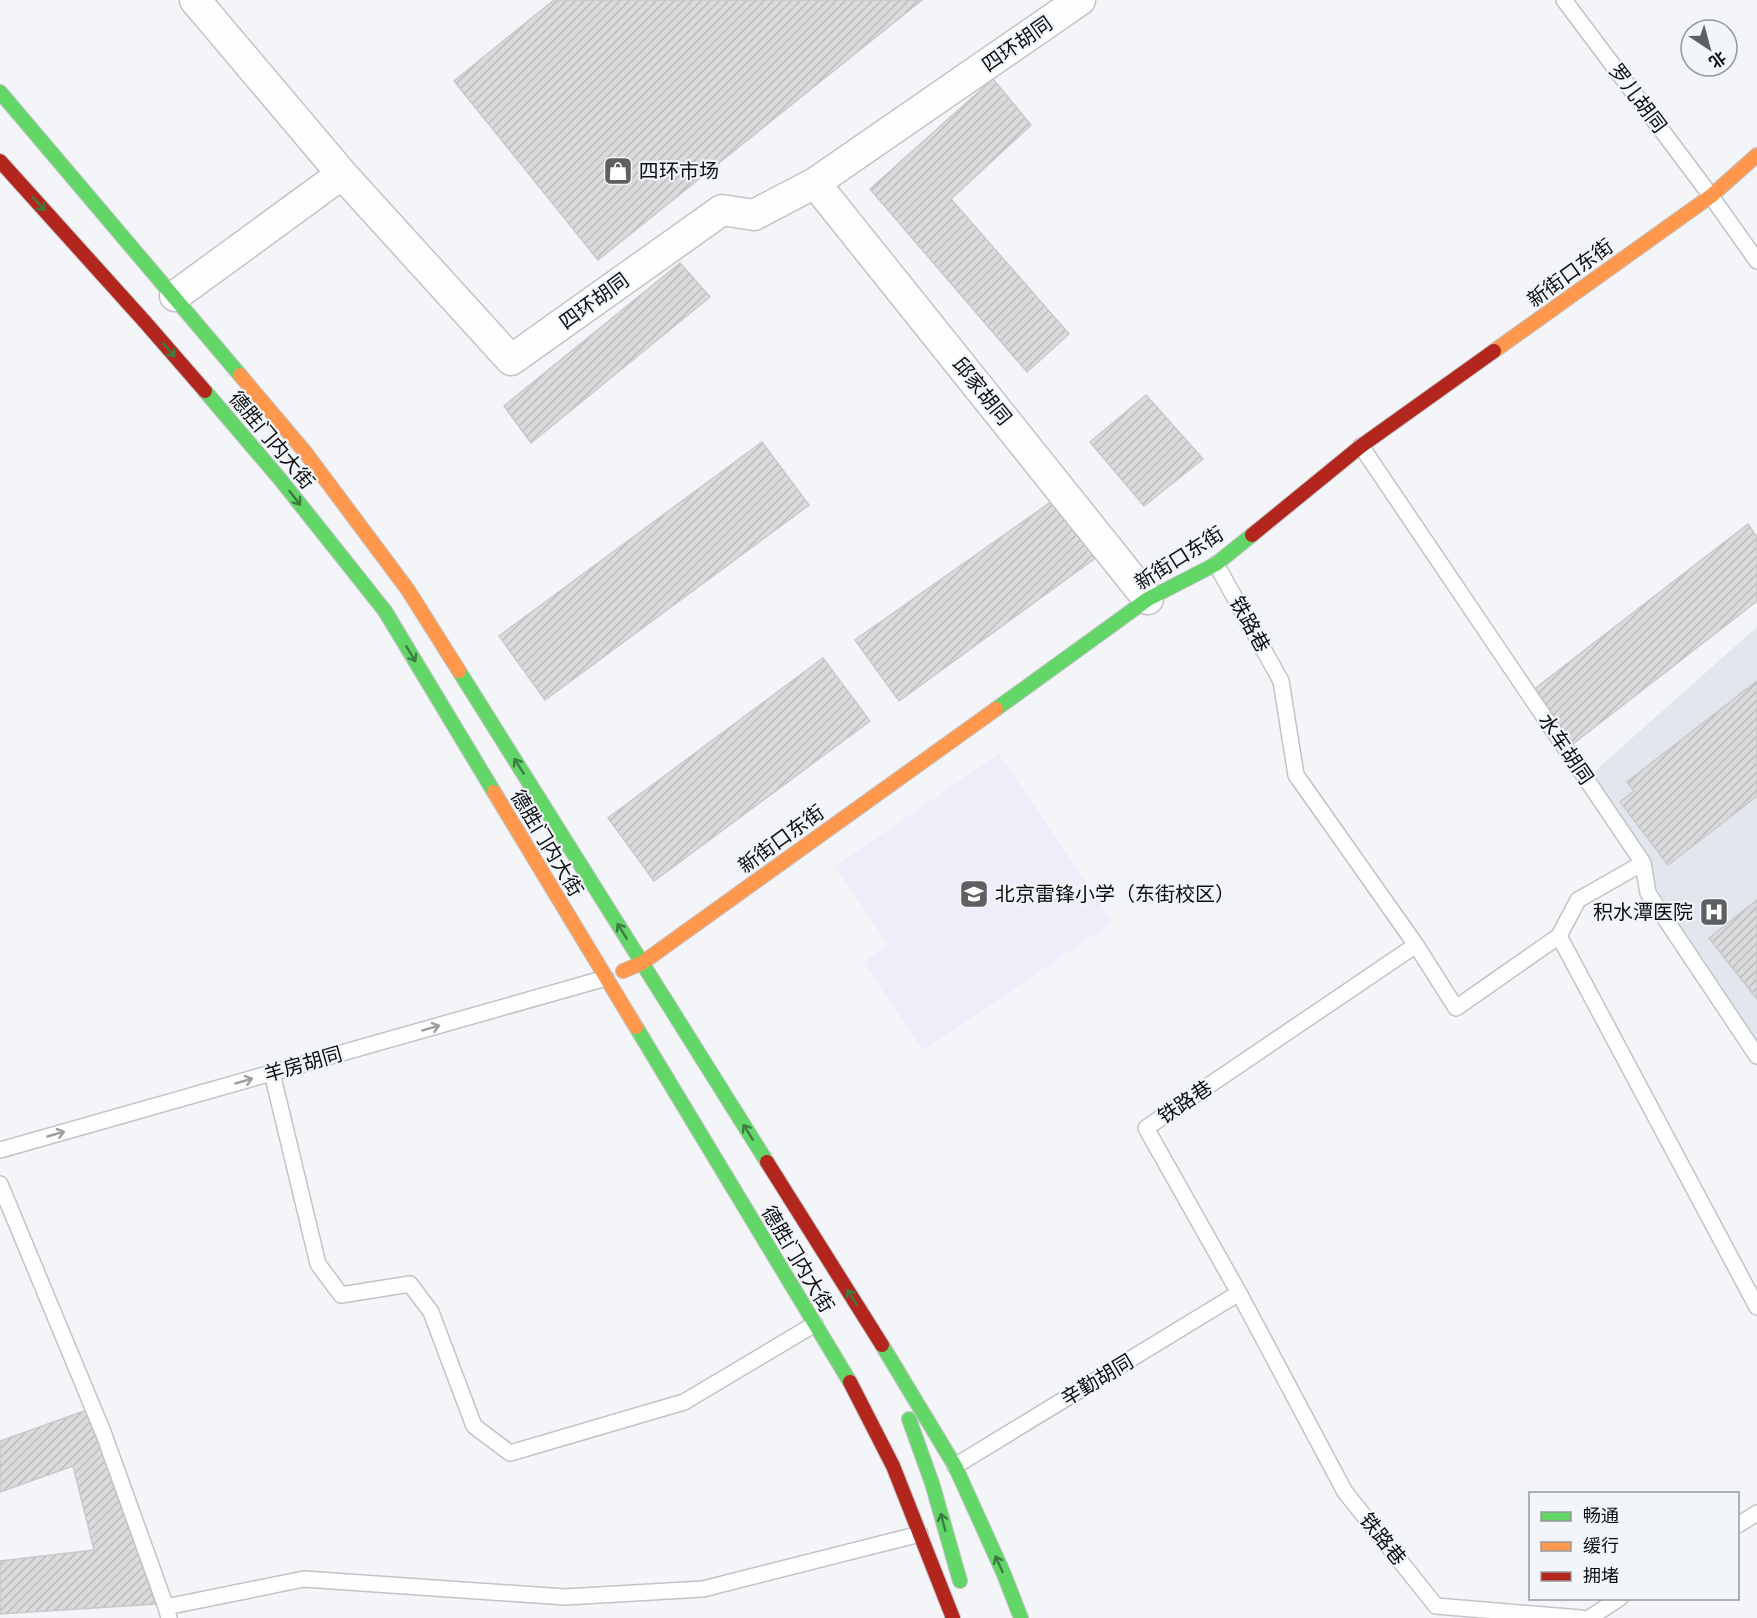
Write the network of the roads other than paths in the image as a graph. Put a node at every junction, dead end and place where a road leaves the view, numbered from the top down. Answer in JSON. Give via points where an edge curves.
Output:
{"nodes":[{"id":1,"x":195,"y":0,"type":"edge"},
{"id":2,"x":1080,"y":0,"type":"edge"},
{"id":3,"x":1564,"y":0,"type":"edge"},
{"id":4,"x":0,"y":92,"type":"edge"},
{"id":5,"x":1757,"y":154,"type":"edge"},
{"id":6,"x":0,"y":160,"type":"edge"},
{"id":7,"x":342,"y":174,"type":"junction"},
{"id":8,"x":815,"y":183,"type":"junction"},
{"id":9,"x":1711,"y":196,"type":"junction"},
{"id":10,"x":1757,"y":261,"type":"edge"},
{"id":11,"x":158,"y":311,"type":"junction"},
{"id":12,"x":1361,"y":446,"type":"junction"},
{"id":13,"x":1216,"y":564,"type":"junction"},
{"id":14,"x":1148,"y":599,"type":"junction"},
{"id":15,"x":1643,"y":863,"type":"junction"},
{"id":16,"x":1559,"y":936,"type":"junction"},
{"id":17,"x":1416,"y":945,"type":"junction"},
{"id":18,"x":642,"y":963,"type":"junction"},
{"id":19,"x":606,"y":978,"type":"junction"},
{"id":20,"x":1757,"y":1056,"type":"edge"},
{"id":21,"x":272,"y":1073,"type":"junction"},
{"id":22,"x":0,"y":1150,"type":"edge"},
{"id":23,"x":0,"y":1184,"type":"edge"},
{"id":24,"x":1239,"y":1293,"type":"junction"},
{"id":25,"x":1757,"y":1307,"type":"edge"},
{"id":26,"x":814,"y":1324,"type":"junction"},
{"id":27,"x":883,"y":1347,"type":"junction"},
{"id":28,"x":955,"y":1466,"type":"junction"},
{"id":29,"x":1757,"y":1513,"type":"edge"},
{"id":30,"x":1739,"y":1524,"type":"edge"},
{"id":31,"x":920,"y":1534,"type":"junction"},
{"id":32,"x":966,"y":1598,"type":"dead end"},
{"id":33,"x":1618,"y":1600,"type":"edge"},
{"id":34,"x":168,"y":1612,"type":"edge"},
{"id":35,"x":953,"y":1618,"type":"edge"},
{"id":36,"x":1021,"y":1618,"type":"edge"},
{"id":37,"x":1581,"y":1618,"type":"edge"},
{"id":38,"x":1589,"y":1618,"type":"edge"}],
"edges":[{"from":1,"to":7,"type":"street","name":"四环胡同"},
{"from":2,"to":8,"type":"street","name":"四环胡同"},
{"from":3,"to":9,"type":"lane","name":"罗儿胡同"},
{"from":4,"to":11,"type":"main road","name":"德胜门内大街"},
{"from":5,"to":9,"type":"main road","name":"新街口东街"},
{"from":6,"to":11,"type":"main road","name":"德胜门内大街","one_way":true},
{"from":7,"to":8,"type":"street","name":"四环胡同","via":[[511,360],[722,210],[754,215]]},
{"from":7,"to":11,"type":"street"},
{"from":8,"to":14,"type":"street","name":"邱家胡同"},
{"from":9,"to":10,"type":"lane","name":"罗儿胡同"},
{"from":9,"to":12,"type":"main road","name":"新街口东街"},
{"from":18,"to":11,"type":"main road","name":"德胜门内大街","one_way":true,"via":[[408,590],[305,452]]},
{"from":11,"to":19,"type":"main road","name":"德胜门内大街","one_way":true,"via":[[280,479],[385,611]]},
{"from":12,"to":13,"type":"main road","name":"新街口东街"},
{"from":12,"to":15,"type":"lane","name":"水车胡同"},
{"from":13,"to":14,"type":"main road","name":"新街口东街"},
{"from":13,"to":17,"type":"lane","name":"铁路巷","via":[[1281,681],[1296,775]]},
{"from":14,"to":18,"type":"main road","name":"新街口东街"},
{"from":15,"to":16,"type":"lane","via":[[1578,900]]},
{"from":15,"to":20,"type":"lane","name":"水车胡同","via":[[1648,893]]},
{"from":16,"to":17,"type":"lane","via":[[1456,1008]]},
{"from":16,"to":25,"type":"lane"},
{"from":17,"to":24,"type":"lane","name":"铁路巷","via":[[1146,1128]]},
{"from":18,"to":19,"type":"main road","name":"新街口东街"},
{"from":27,"to":18,"type":"main road","name":"德胜门内大街","one_way":true},
{"from":21,"to":19,"type":"lane","name":"羊房胡同","one_way":true},
{"from":19,"to":26,"type":"main road","name":"德胜门内大街"},
{"from":22,"to":21,"type":"lane","name":"羊房胡同","one_way":true},
{"from":21,"to":26,"type":"lane","via":[[318,1264],[341,1295],[410,1284],[431,1312],[474,1426],[510,1453],[684,1402]]},
{"from":23,"to":34,"type":"lane","via":[[103,1432]]},
{"from":24,"to":28,"type":"lane","name":"辛勤胡同"},
{"from":24,"to":37,"type":"lane","name":"铁路巷","via":[[1345,1492],[1436,1606]]},
{"from":26,"to":31,"type":"main road","name":"德胜门内大街","via":[[847,1376],[893,1466]]},
{"from":27,"to":28,"type":"main road","name":"德胜门内大街"},
{"from":32,"to":27,"type":"main road","name":"德胜门内大街","one_way":true,"via":[[932,1483]]},
{"from":36,"to":28,"type":"main road","name":"德胜门内大街","one_way":true},
{"from":29,"to":30,"type":"lane"},
{"from":31,"to":34,"type":"lane","via":[[703,1589],[565,1597],[304,1579]]},
{"from":31,"to":35,"type":"main road","name":"德胜门内大街"},
{"from":33,"to":38,"type":"lane"}]}
